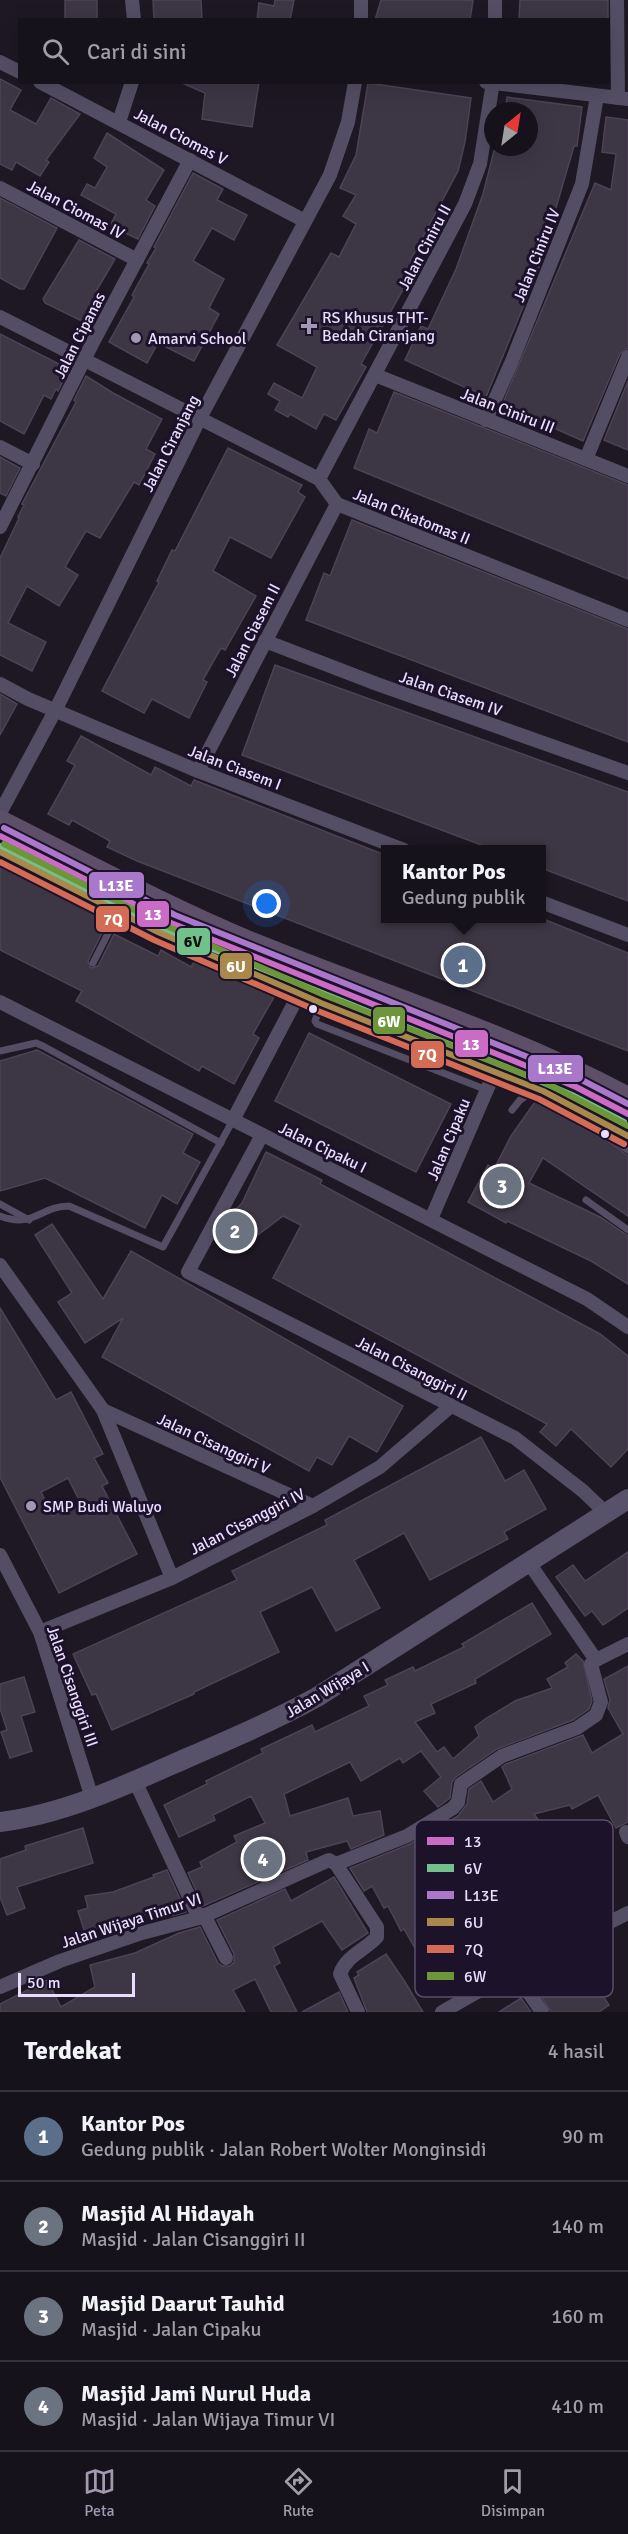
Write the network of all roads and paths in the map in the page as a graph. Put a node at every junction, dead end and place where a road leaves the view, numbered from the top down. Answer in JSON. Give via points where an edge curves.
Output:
{"nodes":[{"id":1,"x":132,"y":0,"type":"edge"},
{"id":2,"x":362,"y":0,"type":"edge"},
{"id":3,"x":495,"y":0,"type":"edge"},
{"id":4,"x":617,"y":0,"type":"edge"},
{"id":5,"x":134,"y":18,"type":"edge"},
{"id":6,"x":361,"y":18,"type":"edge"},
{"id":7,"x":495,"y":18,"type":"edge"},
{"id":8,"x":0,"y":62,"type":"edge"},
{"id":9,"x":18,"y":71,"type":"edge"},
{"id":10,"x":44,"y":84,"type":"edge"},
{"id":11,"x":131,"y":84,"type":"edge"},
{"id":12,"x":356,"y":84,"type":"edge"},
{"id":13,"x":491,"y":84,"type":"edge"},
{"id":14,"x":499,"y":84,"type":"edge"},
{"id":15,"x":597,"y":96,"type":"junction"},
{"id":16,"x":623,"y":98,"type":"edge"},
{"id":17,"x":119,"y":122,"type":"junction"},
{"id":18,"x":190,"y":160,"type":"junction"},
{"id":19,"x":0,"y":188,"type":"edge"},
{"id":20,"x":305,"y":221,"type":"junction"},
{"id":21,"x":137,"y":260,"type":"junction"},
{"id":22,"x":0,"y":318,"type":"edge"},
{"id":23,"x":628,"y":357,"type":"edge"},
{"id":24,"x":84,"y":361,"type":"junction"},
{"id":25,"x":375,"y":375,"type":"junction"},
{"id":26,"x":200,"y":418,"type":"junction"},
{"id":27,"x":486,"y":420,"type":"junction"},
{"id":28,"x":0,"y":447,"type":"edge"},
{"id":29,"x":586,"y":459,"type":"junction"},
{"id":30,"x":33,"y":464,"type":"junction"},
{"id":31,"x":628,"y":476,"type":"edge"},
{"id":32,"x":319,"y":479,"type":"junction"},
{"id":33,"x":336,"y":504,"type":"junction"},
{"id":34,"x":0,"y":527,"type":"edge"},
{"id":35,"x":628,"y":620,"type":"edge"},
{"id":36,"x":265,"y":641,"type":"junction"},
{"id":37,"x":0,"y":684,"type":"edge"},
{"id":38,"x":56,"y":709,"type":"junction"},
{"id":39,"x":198,"y":771,"type":"junction"},
{"id":40,"x":628,"y":773,"type":"edge"},
{"id":41,"x":0,"y":813,"type":"edge"},
{"id":42,"x":0,"y":821,"type":"edge"},
{"id":43,"x":0,"y":837,"type":"edge"},
{"id":44,"x":393,"y":845,"type":"edge"},
{"id":45,"x":60,"y":852,"type":"junction"},
{"id":46,"x":9,"y":857,"type":"edge"},
{"id":47,"x":99,"y":871,"type":"junction"},
{"id":48,"x":74,"y":873,"type":"junction"},
{"id":49,"x":47,"y":876,"type":"junction"},
{"id":50,"x":86,"y":896,"type":"junction"},
{"id":51,"x":546,"y":904,"type":"edge"},
{"id":52,"x":119,"y":913,"type":"junction"},
{"id":53,"x":628,"y":935,"type":"edge"},
{"id":54,"x":252,"y":943,"type":"junction"},
{"id":55,"x":93,"y":963,"type":"dead end"},
{"id":56,"x":310,"y":998,"type":"junction"},
{"id":57,"x":0,"y":1002,"type":"edge"},
{"id":58,"x":410,"y":1003,"type":"junction"},
{"id":59,"x":521,"y":1048,"type":"junction"},
{"id":60,"x":0,"y":1051,"type":"edge"},
{"id":61,"x":491,"y":1080,"type":"junction"},
{"id":62,"x":628,"y":1098,"type":"edge"},
{"id":63,"x":563,"y":1099,"type":"junction"},
{"id":64,"x":512,"y":1110,"type":"dead end"},
{"id":65,"x":628,"y":1114,"type":"edge"},
{"id":66,"x":233,"y":1120,"type":"junction"},
{"id":67,"x":262,"y":1135,"type":"junction"},
{"id":68,"x":628,"y":1136,"type":"edge"},
{"id":69,"x":221,"y":1143,"type":"junction"},
{"id":70,"x":628,"y":1150,"type":"edge"},
{"id":71,"x":586,"y":1200,"type":"dead end"},
{"id":72,"x":0,"y":1204,"type":"edge"},
{"id":73,"x":0,"y":1216,"type":"edge"},
{"id":74,"x":431,"y":1219,"type":"junction"},
{"id":75,"x":29,"y":1220,"type":"junction"},
{"id":76,"x":628,"y":1230,"type":"edge"},
{"id":77,"x":0,"y":1265,"type":"edge"},
{"id":78,"x":628,"y":1327,"type":"edge"},
{"id":79,"x":451,"y":1406,"type":"junction"},
{"id":80,"x":103,"y":1410,"type":"junction"},
{"id":81,"x":628,"y":1499,"type":"edge"},
{"id":82,"x":313,"y":1506,"type":"junction"},
{"id":83,"x":606,"y":1513,"type":"junction"},
{"id":84,"x":0,"y":1555,"type":"edge"},
{"id":85,"x":529,"y":1563,"type":"junction"},
{"id":86,"x":172,"y":1578,"type":"junction"},
{"id":87,"x":39,"y":1632,"type":"junction"},
{"id":88,"x":628,"y":1644,"type":"edge"},
{"id":89,"x":596,"y":1660,"type":"junction"},
{"id":90,"x":135,"y":1781,"type":"junction"},
{"id":91,"x":92,"y":1798,"type":"junction"},
{"id":92,"x":433,"y":1820,"type":"edge"},
{"id":93,"x":0,"y":1822,"type":"edge"},
{"id":94,"x":415,"y":1831,"type":"edge"},
{"id":95,"x":336,"y":1864,"type":"junction"},
{"id":96,"x":628,"y":1913,"type":"edge"},
{"id":97,"x":202,"y":1917,"type":"junction"},
{"id":98,"x":613,"y":1921,"type":"edge"},
{"id":99,"x":226,"y":1958,"type":"dead end"},
{"id":100,"x":0,"y":1987,"type":"edge"},
{"id":101,"x":468,"y":1997,"type":"edge"},
{"id":102,"x":532,"y":1997,"type":"edge"},
{"id":103,"x":358,"y":2012,"type":"edge"},
{"id":104,"x":442,"y":2012,"type":"edge"},
{"id":105,"x":542,"y":2012,"type":"edge"}],
"edges":[{"from":1,"to":5,"type":"street"},
{"from":2,"to":6,"type":"street"},
{"from":3,"to":7,"type":"street"},
{"from":4,"to":16,"type":"street"},
{"from":8,"to":9,"type":"street"},
{"from":10,"to":17,"type":"street","name":"Jalan Ciomas V"},
{"from":11,"to":17,"type":"street"},
{"from":12,"to":20,"type":"street","name":"Jalan Ciranjang","via":[[340,149]]},
{"from":13,"to":25,"type":"street","name":"Jalan Ciniru II","via":[[480,164],[465,204]]},
{"from":14,"to":15,"type":"street"},
{"from":15,"to":16,"type":"street"},
{"from":15,"to":27,"type":"street","name":"Jalan Ciniru IV","via":[[582,184]]},
{"from":17,"to":18,"type":"street","name":"Jalan Ciomas V"},
{"from":18,"to":20,"type":"street","name":"Jalan Ciomas V"},
{"from":18,"to":21,"type":"street","name":"Jalan Cipanas"},
{"from":19,"to":21,"type":"street","name":"Jalan Ciomas IV"},
{"from":20,"to":26,"type":"street","name":"Jalan Ciranjang"},
{"from":21,"to":24,"type":"street","name":"Jalan Cipanas"},
{"from":22,"to":24,"type":"street","name":"Jalan Cikatomas II"},
{"from":23,"to":29,"type":"street"},
{"from":24,"to":26,"type":"street","name":"Jalan Cikatomas II"},
{"from":24,"to":30,"type":"street","name":"Jalan Cipanas"},
{"from":25,"to":27,"type":"street","name":"Jalan Ciniru III"},
{"from":25,"to":32,"type":"street","name":"Jalan Ciniru II"},
{"from":26,"to":32,"type":"street","name":"Jalan Cikatomas II"},
{"from":26,"to":38,"type":"street","name":"Jalan Ciranjang"},
{"from":27,"to":29,"type":"street","name":"Jalan Ciniru III"},
{"from":28,"to":30,"type":"street"},
{"from":29,"to":31,"type":"street","name":"Jalan Ciniru III"},
{"from":30,"to":34,"type":"street","name":"Jalan Cipanas"},
{"from":32,"to":33,"type":"street","name":"Jalan Cikatomas II"},
{"from":33,"to":35,"type":"street","name":"Jalan Cikatomas II"},
{"from":33,"to":36,"type":"street","name":"Jalan Ciasem II"},
{"from":36,"to":39,"type":"street","name":"Jalan Ciasem II"},
{"from":36,"to":40,"type":"street","name":"Jalan Ciasem IV"},
{"from":37,"to":38,"type":"street","name":"Jalan Ciasem I"},
{"from":38,"to":39,"type":"street","name":"Jalan Ciasem I"},
{"from":38,"to":41,"type":"street","name":"Jalan Ciranjang"},
{"from":39,"to":44,"type":"street","name":"Jalan Ciasem I"},
{"from":42,"to":45,"type":"main road"},
{"from":43,"to":46,"type":"street"},
{"from":43,"to":65,"type":"lane","bridge":true,"via":[[171,923],[524,1065]]},
{"from":45,"to":47,"type":"main road"},
{"from":45,"to":48,"type":"main road"},
{"from":46,"to":49,"type":"main road"},
{"from":47,"to":48,"type":"main road"},
{"from":47,"to":54,"type":"main road"},
{"from":48,"to":49,"type":"main road"},
{"from":48,"to":50,"type":"main road"},
{"from":49,"to":50,"type":"main road"},
{"from":50,"to":52,"type":"main road"},
{"from":51,"to":53,"type":"street"},
{"from":52,"to":55,"type":"lane"},
{"from":52,"to":56,"type":"main road"},
{"from":54,"to":56,"type":"main road","via":[[278,979]]},
{"from":54,"to":58,"type":"main road"},
{"from":56,"to":58,"type":"main road"},
{"from":56,"to":61,"type":"main road"},
{"from":56,"to":66,"type":"street"},
{"from":57,"to":66,"type":"street","name":"Jalan Cipaku I"},
{"from":58,"to":59,"type":"main road"},
{"from":59,"to":62,"type":"main road","via":[[586,1075]]},
{"from":59,"to":63,"type":"main road","via":[[531,1055]]},
{"from":60,"to":69,"type":"lane","via":[[36,1043]]},
{"from":61,"to":63,"type":"main road"},
{"from":61,"to":74,"type":"street","name":"Jalan Cipaku"},
{"from":63,"to":68,"type":"main road"},
{"from":64,"to":70,"type":"lane","via":[[529,1093],[539,1092]]},
{"from":66,"to":67,"type":"street","name":"Jalan Cipaku I"},
{"from":66,"to":69,"type":"lane"},
{"from":67,"to":74,"type":"street","name":"Jalan Cipaku I"},
{"from":67,"to":79,"type":"street","name":"Jalan Cisanggiri II","via":[[188,1272]]},
{"from":69,"to":75,"type":"lane","via":[[163,1247],[69,1206]]},
{"from":71,"to":76,"type":"lane"},
{"from":72,"to":75,"type":"lane"},
{"from":73,"to":75,"type":"lane","via":[[15,1222]]},
{"from":74,"to":78,"type":"street","name":"Jalan Cipaku I","via":[[586,1299]]},
{"from":77,"to":80,"type":"street"},
{"from":79,"to":82,"type":"street","name":"Jalan Cisanggiri IV","via":[[380,1467]]},
{"from":79,"to":83,"type":"street","name":"Jalan Cisanggiri II","via":[[515,1438]]},
{"from":80,"to":82,"type":"street","name":"Jalan Cisanggiri V"},
{"from":80,"to":86,"type":"street"},
{"from":81,"to":83,"type":"main road","name":"Jalan Wijaya I"},
{"from":82,"to":86,"type":"street","name":"Jalan Cisanggiri IV"},
{"from":83,"to":85,"type":"main road","name":"Jalan Wijaya I"},
{"from":84,"to":87,"type":"street","name":"Jalan Cisanggiri III"},
{"from":85,"to":89,"type":"street"},
{"from":85,"to":90,"type":"main road","name":"Jalan Wijaya I","via":[[317,1697]]},
{"from":86,"to":87,"type":"street","name":"Jalan Cisanggiri IV"},
{"from":87,"to":91,"type":"street","name":"Jalan Cisanggiri III"},
{"from":88,"to":89,"type":"street"},
{"from":89,"to":92,"type":"street","name":"Jalan Wijaya Timur VI","via":[[591,1664],[601,1702],[596,1715],[577,1728],[502,1756],[460,1784],[458,1802]]},
{"from":90,"to":91,"type":"main road","name":"Jalan Wijaya I"},
{"from":90,"to":97,"type":"street"},
{"from":91,"to":93,"type":"main road","name":"Jalan Wijaya I","via":[[20,1820]]},
{"from":94,"to":95,"type":"street","name":"Jalan Wijaya Timur VI"},
{"from":95,"to":97,"type":"street","name":"Jalan Wijaya Timur VI","via":[[325,1861]]},
{"from":95,"to":103,"type":"street","via":[[378,1927],[377,1937],[355,1954],[340,1974]]},
{"from":96,"to":98,"type":"street"},
{"from":97,"to":99,"type":"street"},
{"from":97,"to":100,"type":"street","name":"Jalan Wijaya Timur VI","via":[[60,1961]]},
{"from":101,"to":104,"type":"street"},
{"from":102,"to":105,"type":"street"}]}
